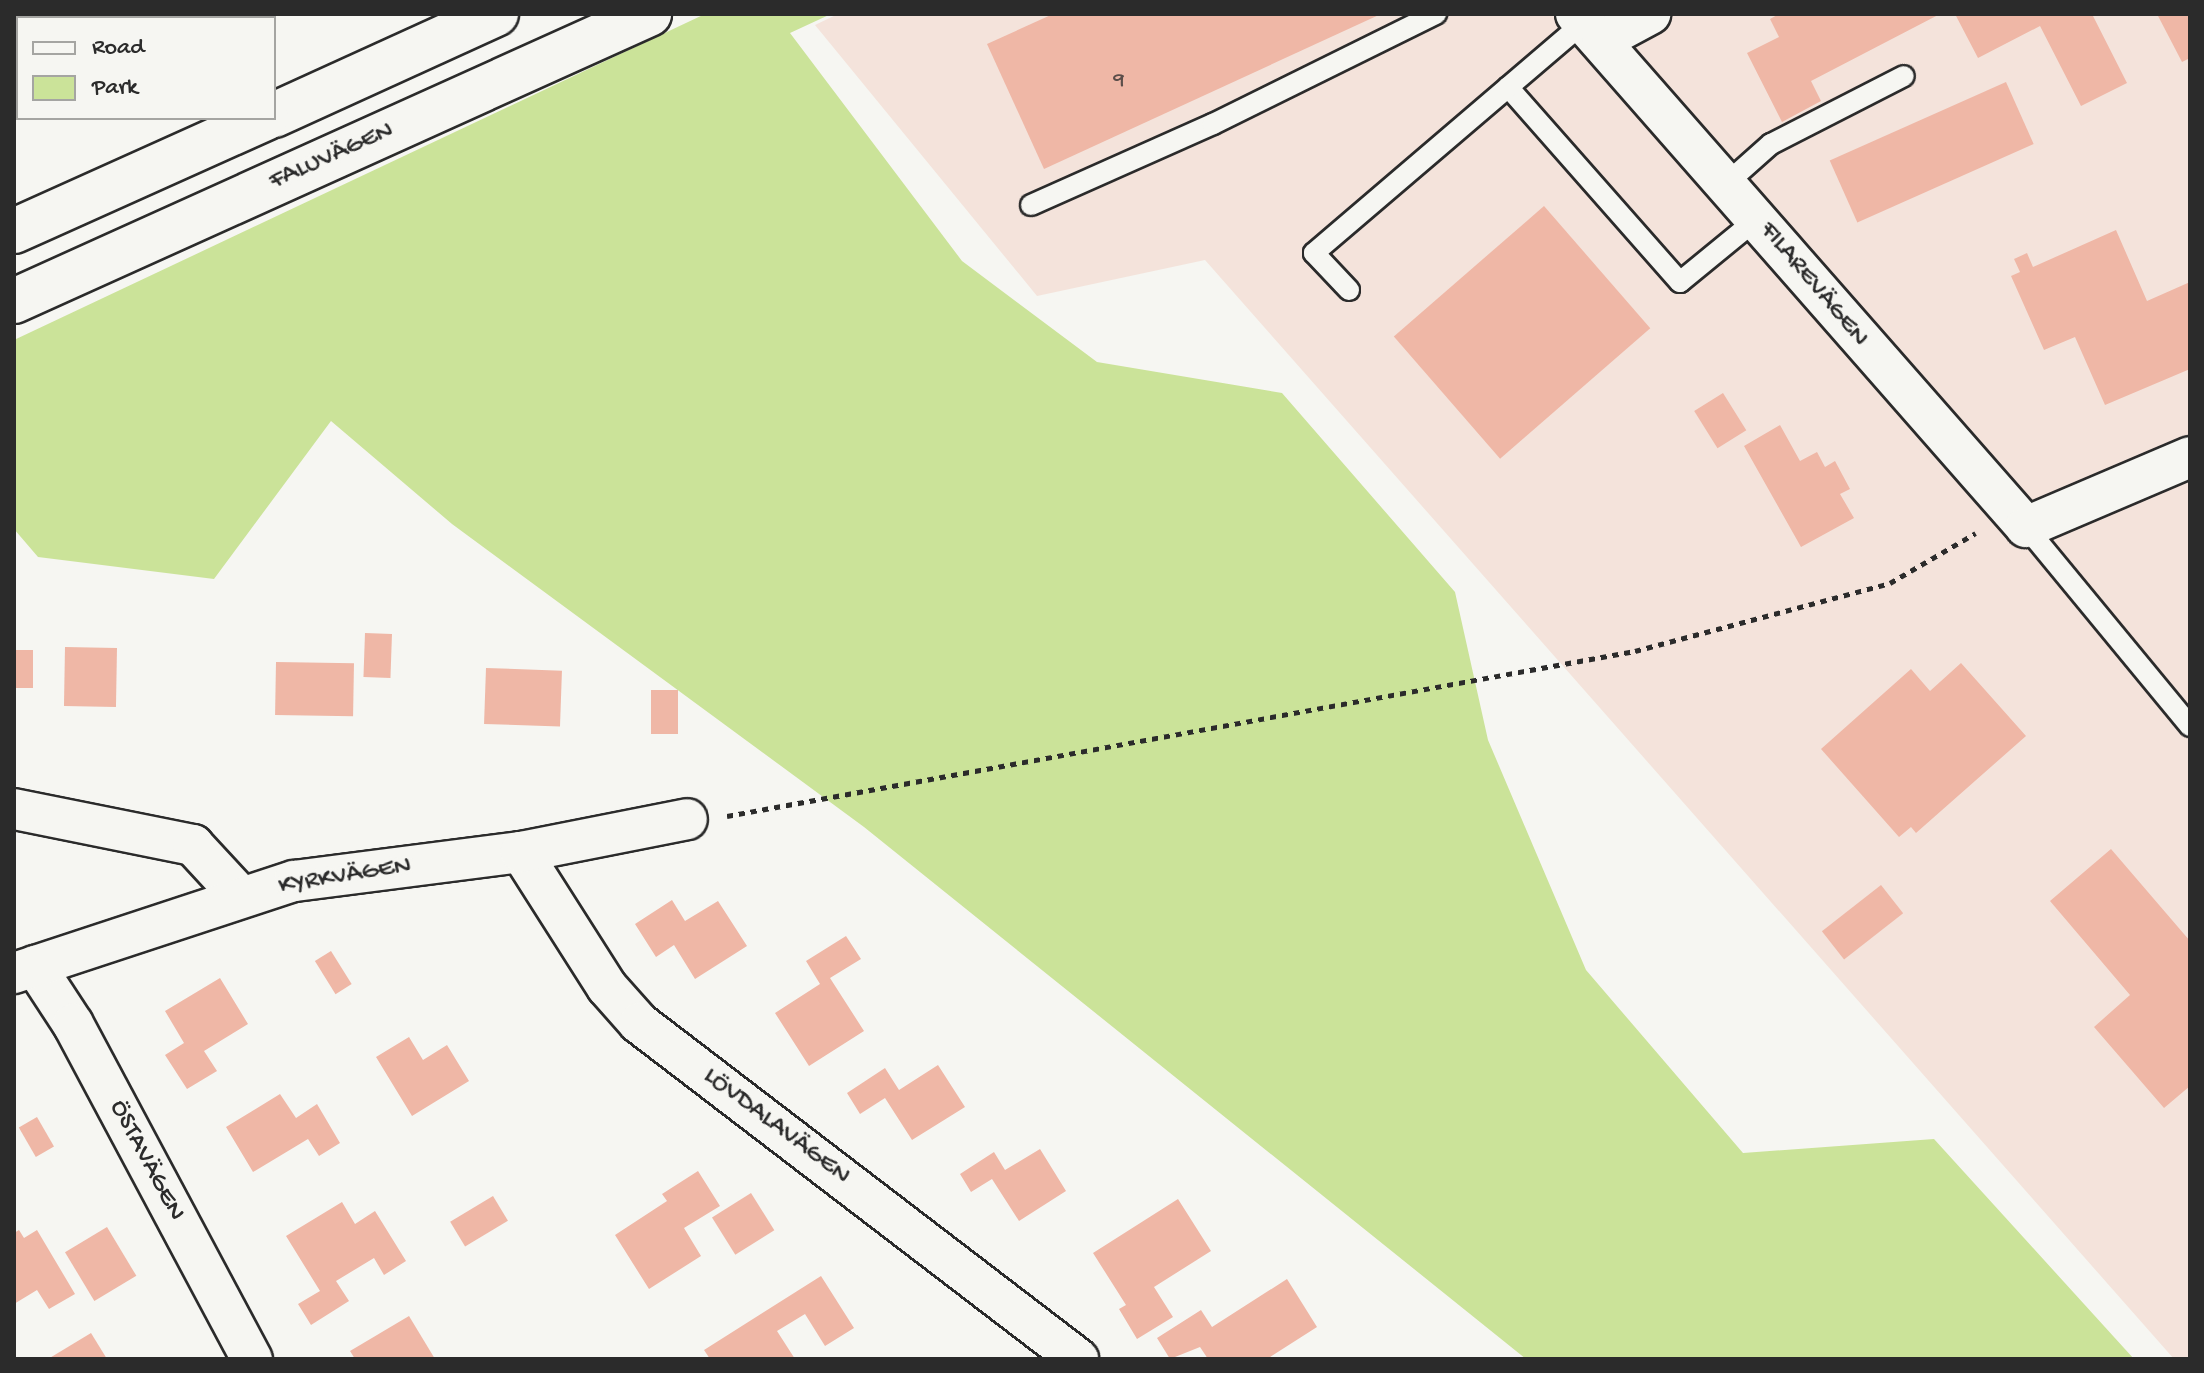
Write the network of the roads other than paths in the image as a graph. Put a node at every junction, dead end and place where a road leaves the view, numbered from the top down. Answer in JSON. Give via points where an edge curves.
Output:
{"nodes":[{"id":1,"x":496,"y":14,"type":"edge"},
{"id":2,"x":649,"y":14,"type":"edge"},
{"id":3,"x":1436,"y":14,"type":"edge"},
{"id":4,"x":1650,"y":14,"type":"edge"},
{"id":5,"x":1587,"y":25,"type":"edge"},
{"id":6,"x":1904,"y":76,"type":"dead end"},
{"id":7,"x":1508,"y":87,"type":"junction"},
{"id":8,"x":276,"y":114,"type":"edge"},
{"id":9,"x":262,"y":120,"type":"edge"},
{"id":10,"x":1727,"y":183,"type":"junction"},
{"id":11,"x":1031,"y":205,"type":"dead end"},
{"id":12,"x":1757,"y":219,"type":"junction"},
{"id":13,"x":14,"y":231,"type":"edge"},
{"id":14,"x":1349,"y":290,"type":"dead end"},
{"id":15,"x":14,"y":301,"type":"edge"},
{"id":16,"x":2190,"y":457,"type":"edge"},
{"id":17,"x":2026,"y":527,"type":"junction"},
{"id":18,"x":2190,"y":726,"type":"edge"},
{"id":19,"x":14,"y":809,"type":"edge"},
{"id":20,"x":687,"y":819,"type":"road end"},
{"id":21,"x":521,"y":852,"type":"junction"},
{"id":22,"x":241,"y":897,"type":"junction"},
{"id":23,"x":25,"y":970,"type":"edge"},
{"id":24,"x":252,"y":1359,"type":"edge"},
{"id":25,"x":1078,"y":1359,"type":"edge"}],
"edges":[{"from":1,"to":8,"type":"highway"},
{"from":2,"to":15,"type":"highway","name":"FALUVÄGEN"},
{"from":3,"to":11,"type":"lane","via":[[1213,124]]},
{"from":4,"to":5,"type":"street"},
{"from":5,"to":7,"type":"lane"},
{"from":5,"to":10,"type":"street","name":"FILAREVÄGEN"},
{"from":6,"to":10,"type":"lane","via":[[1771,144]]},
{"from":7,"to":12,"type":"lane","via":[[1680,282]]},
{"from":7,"to":14,"type":"lane","via":[[1314,253]]},
{"from":9,"to":13,"type":"highway"},
{"from":10,"to":12,"type":"street","name":"FILAREVÄGEN"},
{"from":12,"to":17,"type":"street","name":"FILAREVÄGEN"},
{"from":16,"to":17,"type":"street"},
{"from":17,"to":18,"type":"lane"},
{"from":19,"to":22,"type":"street","via":[[193,845]]},
{"from":20,"to":21,"type":"street","name":"KYRKVÄGEN"},
{"from":21,"to":22,"type":"street","name":"KYRKVÄGEN","via":[[294,881]]},
{"from":21,"to":25,"type":"street","name":"LÖVDALAVÄGEN","via":[[607,987],[639,1023]]},
{"from":22,"to":23,"type":"street","name":"KYRKVÄGEN"},
{"from":23,"to":24,"type":"street","name":"ÖSTAVÄGEN","via":[[73,1024]]}]}
